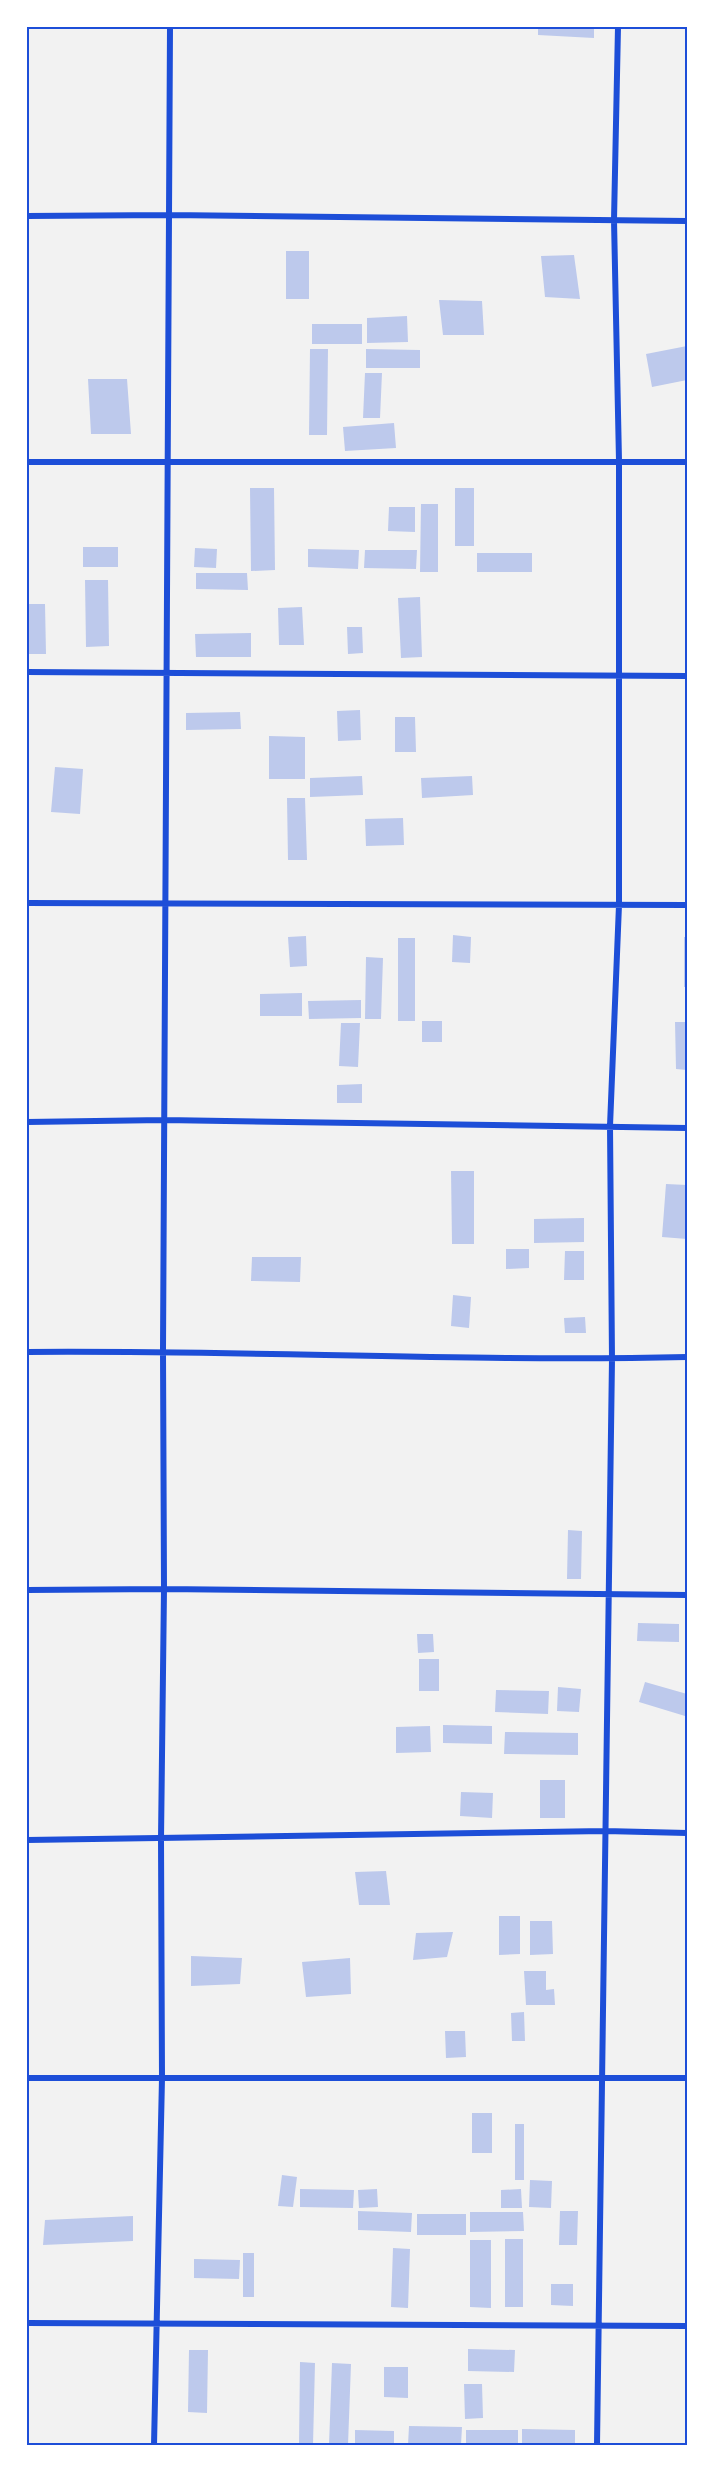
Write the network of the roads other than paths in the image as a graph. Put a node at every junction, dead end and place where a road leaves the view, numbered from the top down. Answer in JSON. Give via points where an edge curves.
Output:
{"nodes":[{"id":1,"x":170,"y":27,"type":"edge"},
{"id":2,"x":618,"y":27,"type":"edge"},
{"id":3,"x":169,"y":215,"type":"junction"},
{"id":4,"x":27,"y":216,"type":"edge"},
{"id":5,"x":614,"y":220,"type":"junction"},
{"id":6,"x":687,"y":220,"type":"edge"},
{"id":7,"x":619,"y":461,"type":"junction"},
{"id":8,"x":27,"y":462,"type":"edge"},
{"id":9,"x":687,"y":462,"type":"edge"},
{"id":10,"x":166,"y":464,"type":"junction"},
{"id":11,"x":27,"y":672,"type":"edge"},
{"id":12,"x":166,"y":674,"type":"junction"},
{"id":13,"x":618,"y":675,"type":"junction"},
{"id":14,"x":687,"y":676,"type":"edge"},
{"id":15,"x":27,"y":903,"type":"edge"},
{"id":16,"x":166,"y":905,"type":"junction"},
{"id":17,"x":619,"y":905,"type":"junction"},
{"id":18,"x":687,"y":905,"type":"edge"},
{"id":19,"x":164,"y":1120,"type":"junction"},
{"id":20,"x":27,"y":1122,"type":"edge"},
{"id":21,"x":610,"y":1126,"type":"junction"},
{"id":22,"x":687,"y":1128,"type":"edge"},
{"id":23,"x":163,"y":1351,"type":"junction"},
{"id":24,"x":27,"y":1352,"type":"edge"},
{"id":25,"x":687,"y":1357,"type":"edge"},
{"id":26,"x":612,"y":1359,"type":"junction"},
{"id":27,"x":164,"y":1589,"type":"junction"},
{"id":28,"x":27,"y":1590,"type":"edge"},
{"id":29,"x":608,"y":1594,"type":"junction"},
{"id":30,"x":687,"y":1595,"type":"edge"},
{"id":31,"x":605,"y":1831,"type":"junction"},
{"id":32,"x":687,"y":1833,"type":"edge"},
{"id":33,"x":27,"y":1839,"type":"edge"},
{"id":34,"x":160,"y":1839,"type":"junction"},
{"id":35,"x":604,"y":2077,"type":"junction"},
{"id":36,"x":27,"y":2078,"type":"edge"},
{"id":37,"x":162,"y":2078,"type":"junction"},
{"id":38,"x":687,"y":2078,"type":"edge"},
{"id":39,"x":27,"y":2323,"type":"edge"},
{"id":40,"x":157,"y":2323,"type":"junction"},
{"id":41,"x":600,"y":2326,"type":"junction"},
{"id":42,"x":687,"y":2326,"type":"edge"},
{"id":43,"x":154,"y":2445,"type":"edge"},
{"id":44,"x":597,"y":2445,"type":"edge"}],
"edges":[{"from":1,"to":3,"type":"street"},
{"from":2,"to":5,"type":"street"},
{"from":3,"to":4,"type":"street"},
{"from":3,"to":5,"type":"street"},
{"from":3,"to":10,"type":"street"},
{"from":5,"to":6,"type":"street"},
{"from":5,"to":7,"type":"street"},
{"from":7,"to":9,"type":"street"},
{"from":7,"to":10,"type":"street"},
{"from":7,"to":13,"type":"street"},
{"from":8,"to":10,"type":"street"},
{"from":10,"to":12,"type":"street"},
{"from":11,"to":12,"type":"street"},
{"from":12,"to":13,"type":"street"},
{"from":12,"to":16,"type":"street"},
{"from":13,"to":14,"type":"street"},
{"from":13,"to":17,"type":"street"},
{"from":15,"to":16,"type":"street"},
{"from":16,"to":17,"type":"street"},
{"from":16,"to":19,"type":"street"},
{"from":17,"to":18,"type":"street"},
{"from":17,"to":21,"type":"street"},
{"from":19,"to":20,"type":"street"},
{"from":19,"to":21,"type":"street"},
{"from":19,"to":23,"type":"street"},
{"from":21,"to":22,"type":"street"},
{"from":21,"to":26,"type":"street"},
{"from":23,"to":24,"type":"street"},
{"from":23,"to":26,"type":"street"},
{"from":23,"to":27,"type":"street"},
{"from":25,"to":26,"type":"street"},
{"from":26,"to":29,"type":"street"},
{"from":27,"to":28,"type":"street"},
{"from":27,"to":29,"type":"street"},
{"from":27,"to":34,"type":"street"},
{"from":29,"to":30,"type":"street"},
{"from":29,"to":31,"type":"street"},
{"from":31,"to":32,"type":"street"},
{"from":31,"to":34,"type":"street"},
{"from":31,"to":35,"type":"street"},
{"from":33,"to":34,"type":"street"},
{"from":34,"to":37,"type":"street"},
{"from":35,"to":37,"type":"street"},
{"from":35,"to":38,"type":"street"},
{"from":35,"to":41,"type":"street"},
{"from":36,"to":37,"type":"street"},
{"from":37,"to":40,"type":"street"},
{"from":39,"to":40,"type":"street"},
{"from":40,"to":41,"type":"street"},
{"from":40,"to":43,"type":"street"},
{"from":41,"to":42,"type":"street"},
{"from":41,"to":44,"type":"street"}]}
